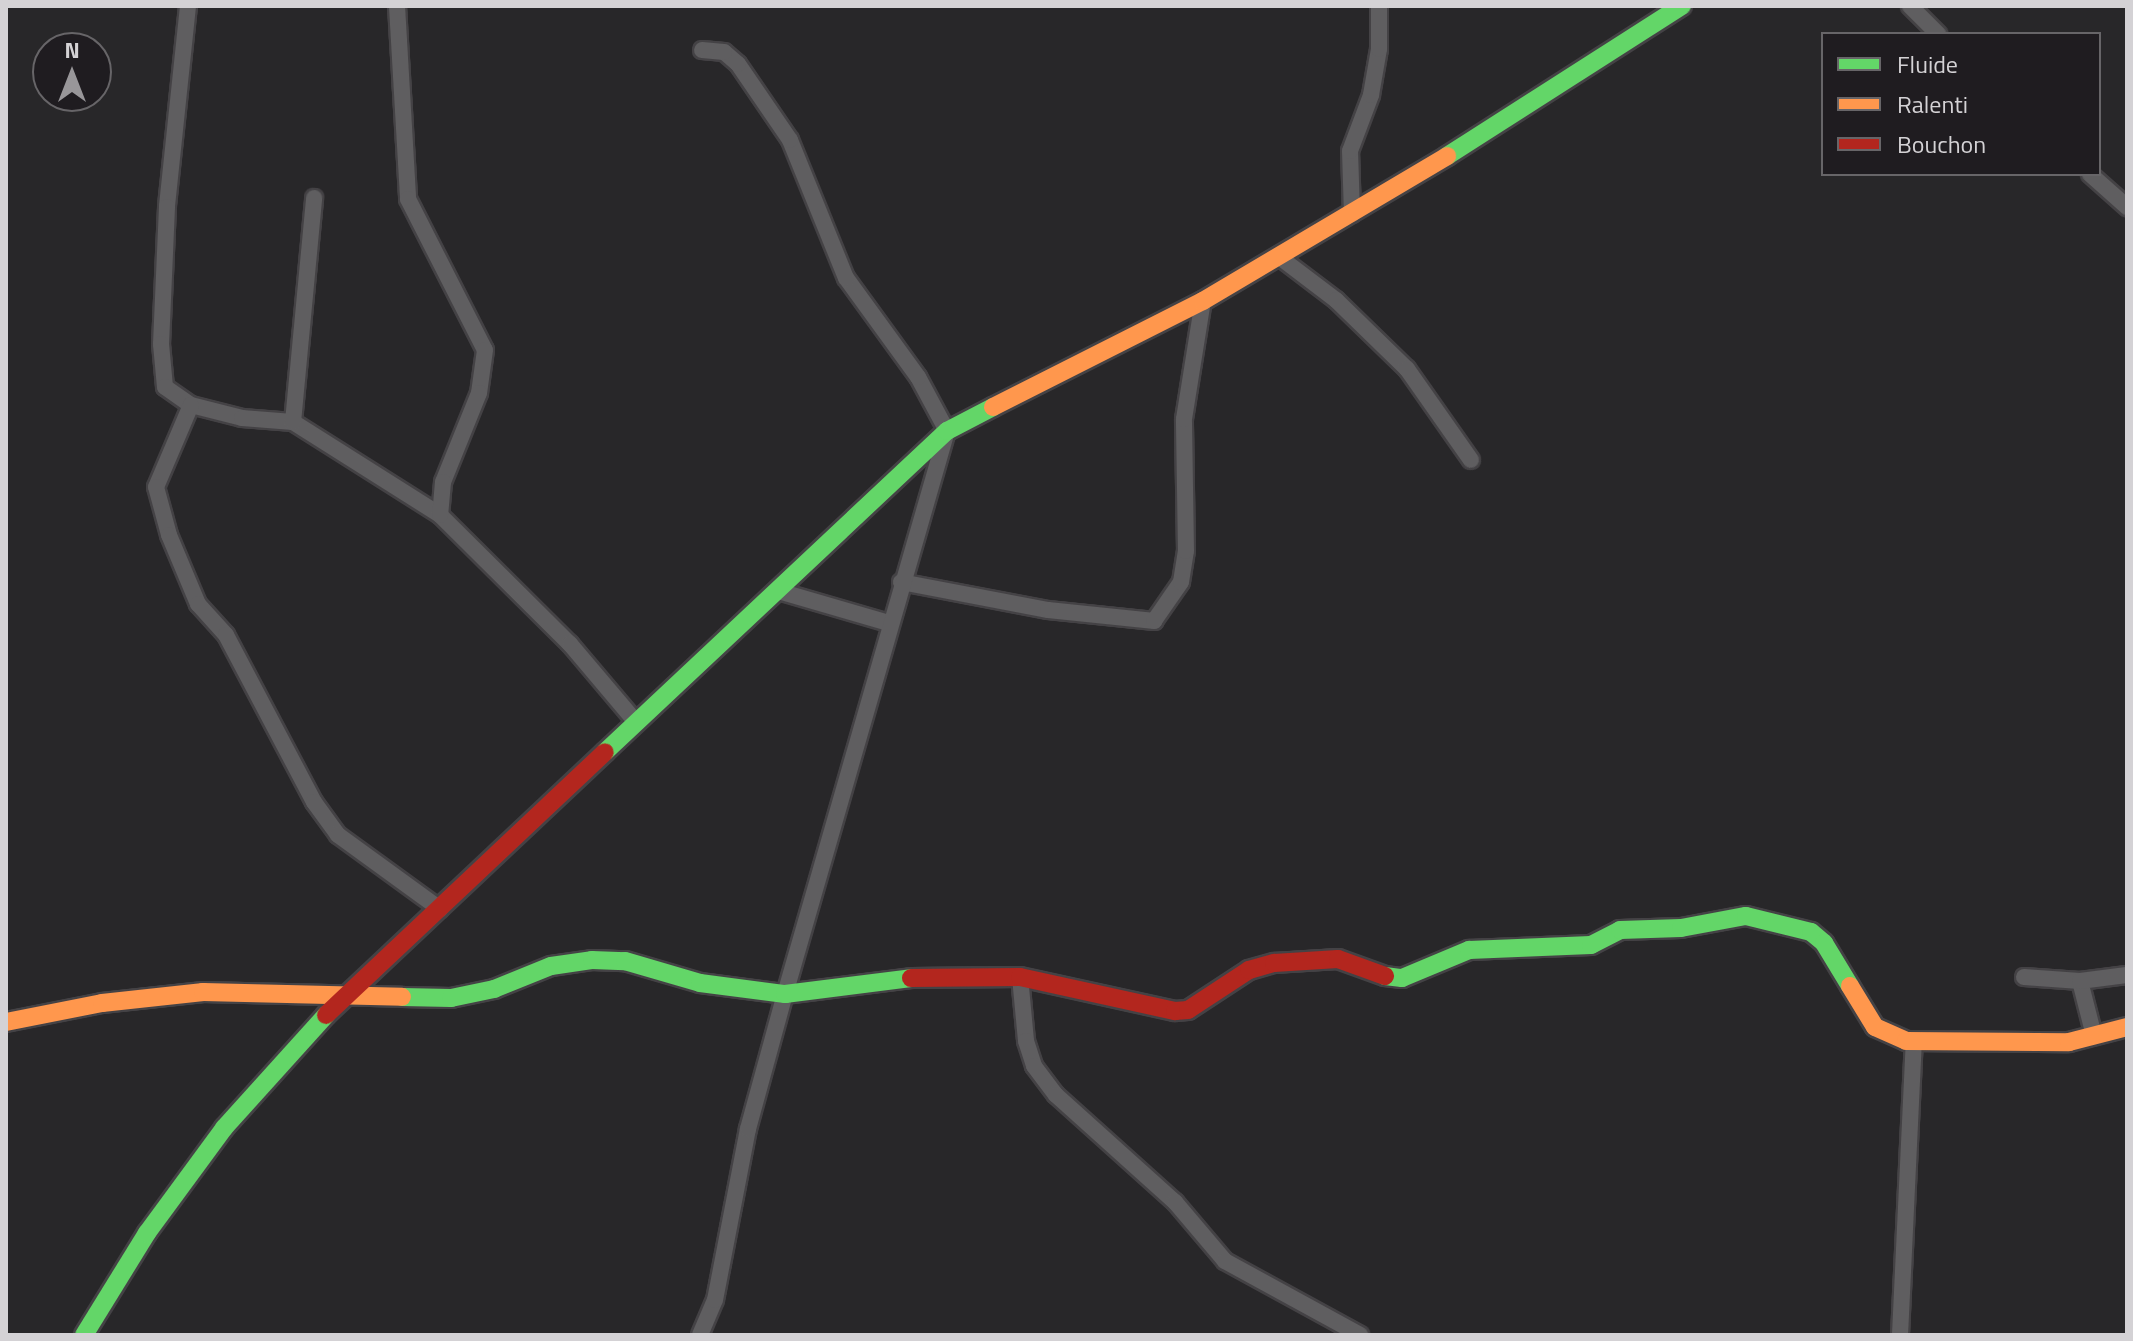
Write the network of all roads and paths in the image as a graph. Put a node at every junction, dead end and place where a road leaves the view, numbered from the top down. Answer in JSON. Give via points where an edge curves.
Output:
{"nodes":[{"id":1,"x":188,"y":6,"type":"edge"},
{"id":2,"x":397,"y":6,"type":"edge"},
{"id":3,"x":1379,"y":6,"type":"edge"},
{"id":4,"x":1682,"y":6,"type":"edge"},
{"id":5,"x":1910,"y":6,"type":"edge"},
{"id":6,"x":1936,"y":32,"type":"edge"},
{"id":7,"x":702,"y":50,"type":"dead end"},
{"id":8,"x":2092,"y":176,"type":"edge"},
{"id":9,"x":314,"y":198,"type":"dead end"},
{"id":10,"x":2127,"y":207,"type":"edge"},
{"id":11,"x":1352,"y":214,"type":"junction"},
{"id":12,"x":1278,"y":256,"type":"junction"},
{"id":13,"x":1203,"y":301,"type":"junction"},
{"id":14,"x":191,"y":405,"type":"junction"},
{"id":15,"x":293,"y":422,"type":"junction"},
{"id":16,"x":947,"y":431,"type":"junction"},
{"id":17,"x":1471,"y":460,"type":"dead end"},
{"id":18,"x":440,"y":515,"type":"junction"},
{"id":19,"x":901,"y":582,"type":"junction"},
{"id":20,"x":782,"y":592,"type":"junction"},
{"id":21,"x":889,"y":623,"type":"junction"},
{"id":22,"x":636,"y":722,"type":"junction"},
{"id":23,"x":440,"y":909,"type":"junction"},
{"id":24,"x":2127,"y":975,"type":"edge"},
{"id":25,"x":1020,"y":977,"type":"junction"},
{"id":26,"x":2024,"y":977,"type":"dead end"},
{"id":27,"x":2080,"y":981,"type":"junction"},
{"id":28,"x":785,"y":994,"type":"junction"},
{"id":29,"x":346,"y":997,"type":"junction"},
{"id":30,"x":6,"y":1022,"type":"edge"},
{"id":31,"x":2127,"y":1027,"type":"edge"},
{"id":32,"x":2094,"y":1036,"type":"junction"},
{"id":33,"x":1914,"y":1042,"type":"junction"},
{"id":34,"x":84,"y":1335,"type":"edge"},
{"id":35,"x":700,"y":1335,"type":"edge"},
{"id":36,"x":1360,"y":1335,"type":"edge"},
{"id":37,"x":1900,"y":1335,"type":"edge"}],
"edges":[{"from":1,"to":14,"type":"street","via":[[167,207],[161,344],[165,387]]},
{"from":2,"to":18,"type":"street","via":[[408,199],[485,350],[479,393],[443,482]]},
{"from":3,"to":11,"type":"street","via":[[1371,95],[1350,151]]},
{"from":4,"to":11,"type":"street"},
{"from":5,"to":6,"type":"street"},
{"from":7,"to":16,"type":"street","via":[[724,52],[738,64],[790,140],[846,278],[918,377]]},
{"from":8,"to":10,"type":"street"},
{"from":9,"to":15,"type":"street"},
{"from":11,"to":12,"type":"street"},
{"from":12,"to":13,"type":"street"},
{"from":12,"to":17,"type":"street","via":[[1336,300],[1407,369]]},
{"from":13,"to":16,"type":"street"},
{"from":13,"to":19,"type":"street","via":[[1184,419],[1186,551],[1181,582],[1154,621],[1048,610]]},
{"from":14,"to":15,"type":"street","via":[[242,418]]},
{"from":14,"to":23,"type":"street","via":[[156,487],[198,604],[226,635],[314,802],[338,835]]},
{"from":15,"to":18,"type":"street"},
{"from":16,"to":19,"type":"street"},
{"from":16,"to":20,"type":"street"},
{"from":18,"to":22,"type":"street","via":[[570,644]]},
{"from":19,"to":21,"type":"street"},
{"from":20,"to":21,"type":"street"},
{"from":20,"to":22,"type":"street"},
{"from":21,"to":28,"type":"street"},
{"from":22,"to":23,"type":"street"},
{"from":23,"to":29,"type":"street"},
{"from":24,"to":27,"type":"street"},
{"from":25,"to":28,"type":"street","via":[[910,978]]},
{"from":25,"to":33,"type":"street","via":[[1188,1010],[1249,970],[1274,963],[1338,959],[1402,978],[1469,950],[1591,945],[1620,930],[1770,918],[1811,932],[1824,943],[1875,1027]]},
{"from":25,"to":36,"type":"street","via":[[1021,1017],[1030,1054],[1056,1095],[1175,1202],[1225,1261]]},
{"from":26,"to":27,"type":"street"},
{"from":27,"to":32,"type":"street"},
{"from":28,"to":29,"type":"street","via":[[700,983],[625,961],[592,960],[551,966],[494,989],[451,998]]},
{"from":28,"to":35,"type":"street","via":[[748,1129],[718,1288]]},
{"from":29,"to":30,"type":"street","via":[[203,992],[102,1003]]},
{"from":29,"to":34,"type":"street","via":[[264,1077],[224,1128],[147,1233]]},
{"from":31,"to":32,"type":"street"},
{"from":32,"to":33,"type":"street","via":[[2069,1042]]},
{"from":33,"to":37,"type":"street"}]}
